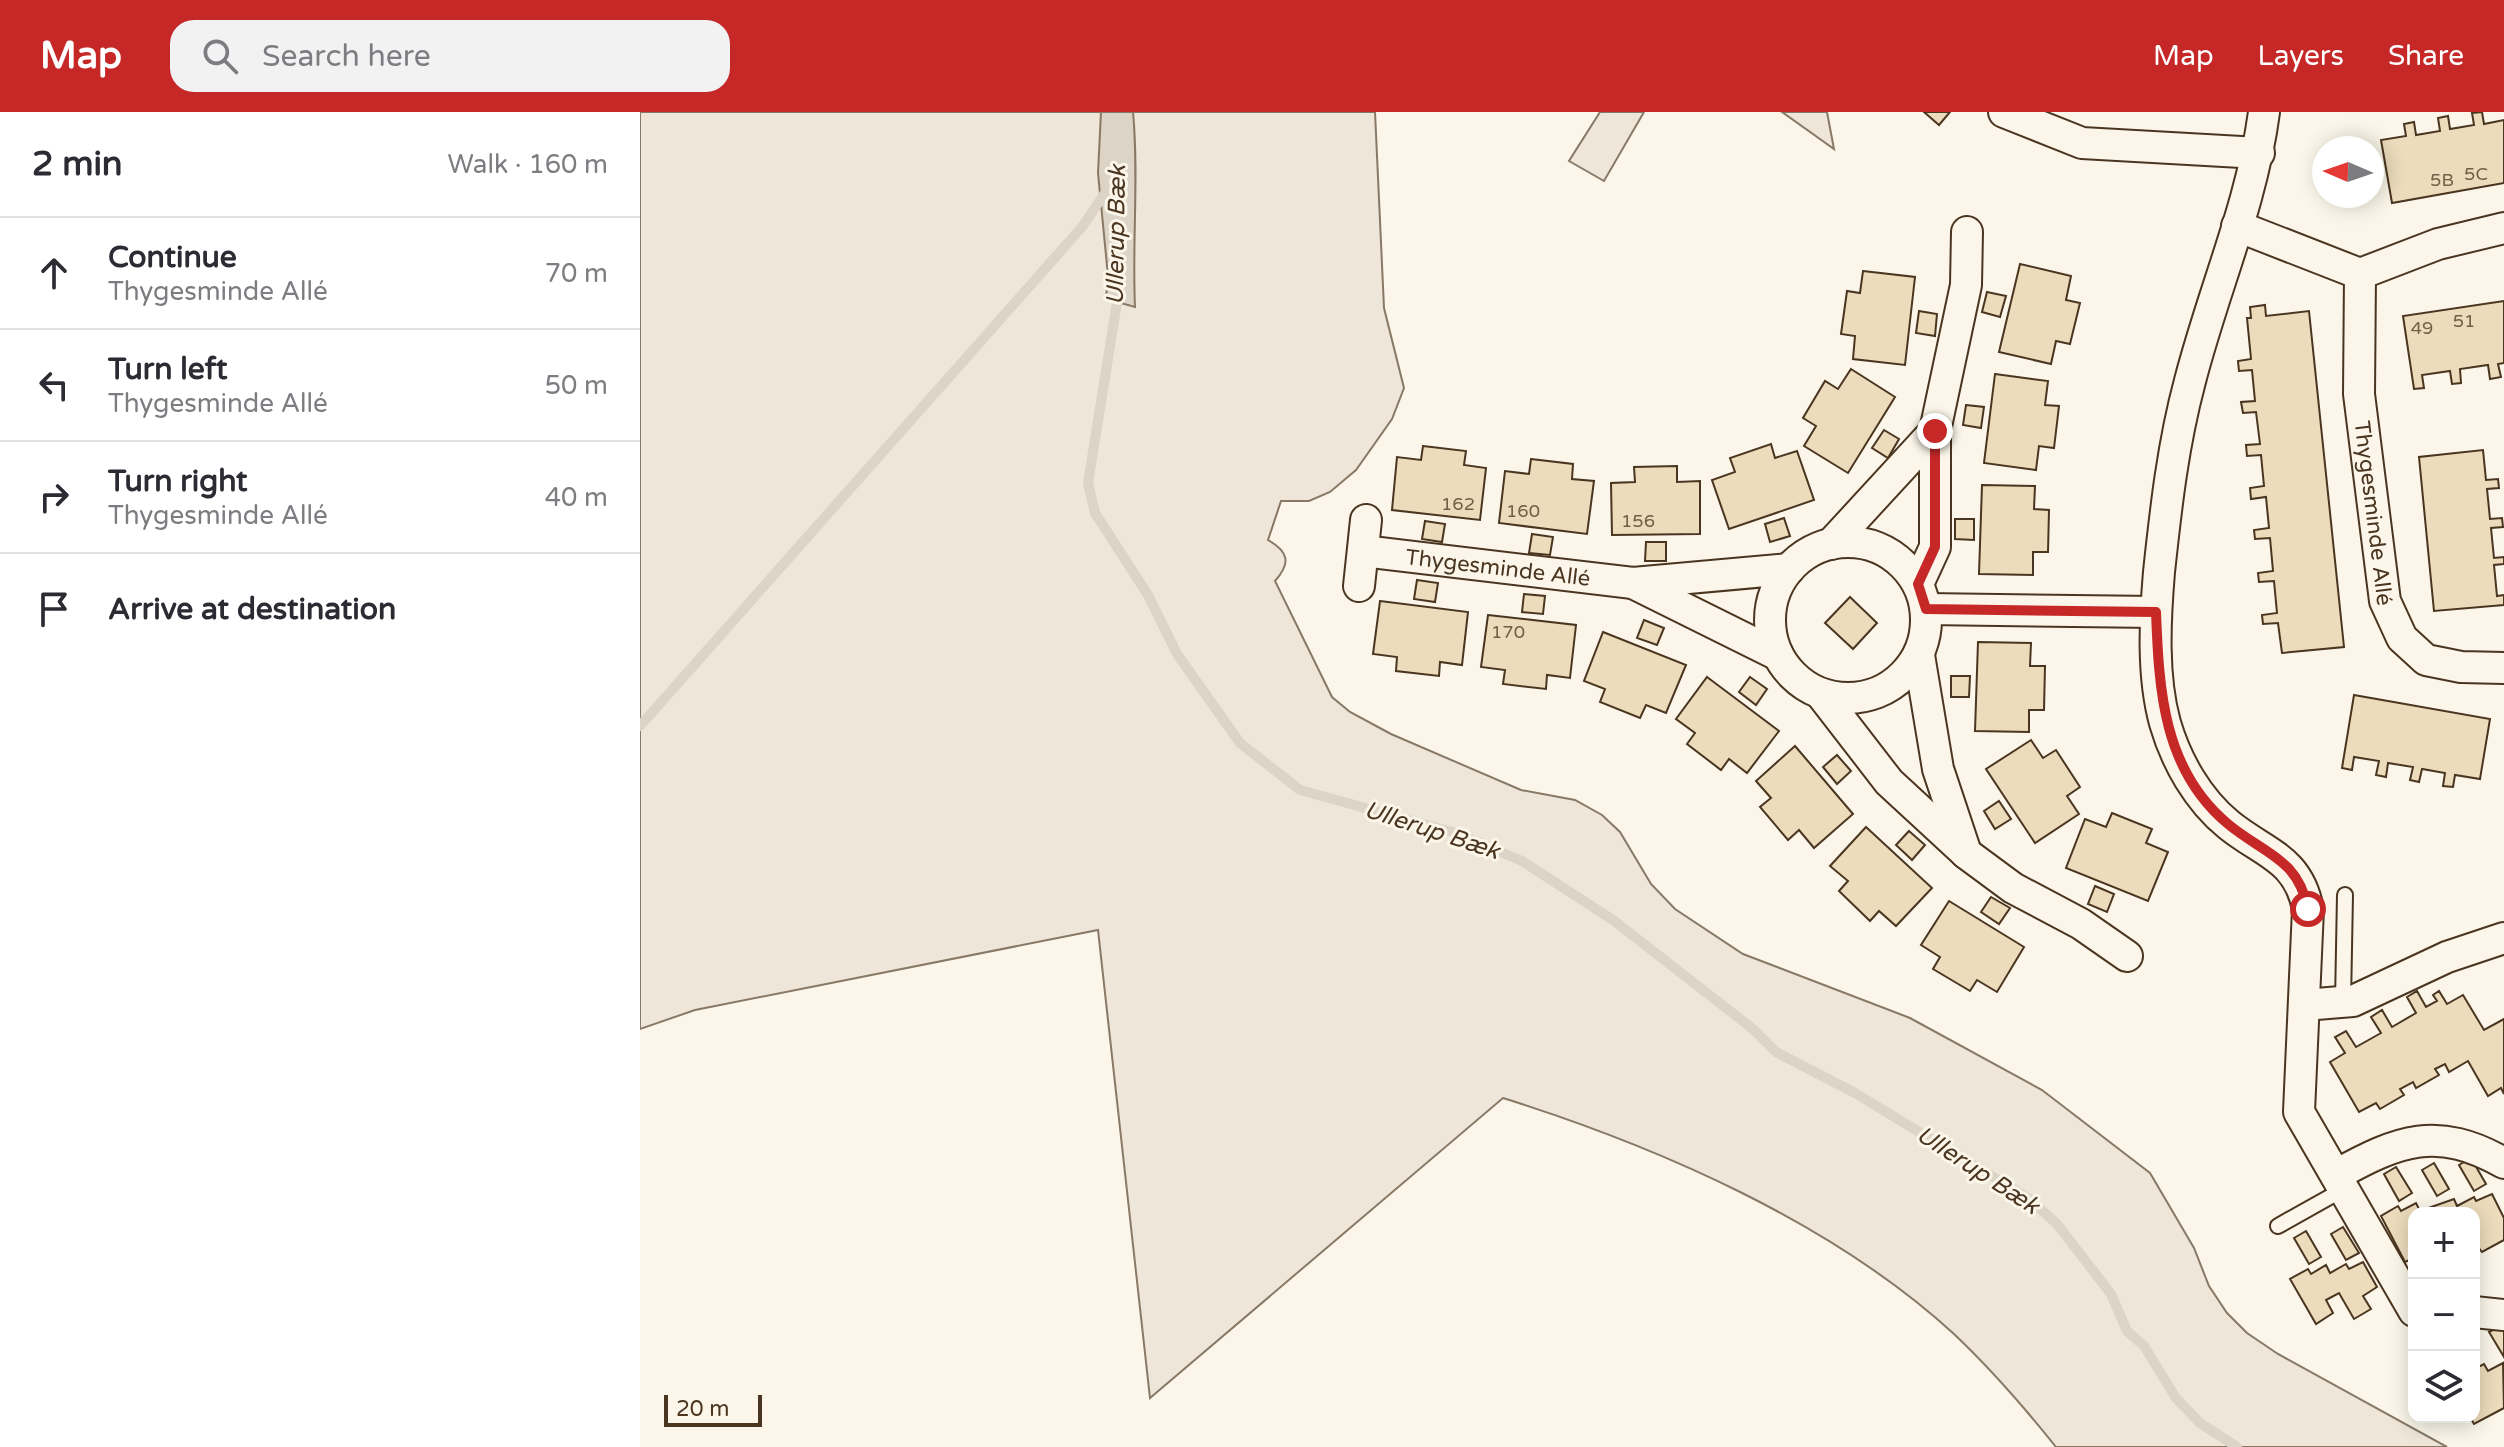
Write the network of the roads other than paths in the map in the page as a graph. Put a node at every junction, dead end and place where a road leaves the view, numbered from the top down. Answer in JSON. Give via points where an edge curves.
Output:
{"nodes":[{"id":1,"x":2004,"y":112,"type":"edge"},
{"id":2,"x":2264,"y":112,"type":"edge"},
{"id":3,"x":2259,"y":153,"type":"junction"},
{"id":4,"x":2237,"y":226,"type":"junction"},
{"id":5,"x":2504,"y":228,"type":"edge"},
{"id":6,"x":1967,"y":232,"type":"dead end"},
{"id":7,"x":2360,"y":274,"type":"junction"},
{"id":8,"x":1935,"y":431,"type":"junction"},
{"id":9,"x":1366,"y":520,"type":"dead end"},
{"id":10,"x":1831,"y":544,"type":"junction"},
{"id":11,"x":1363,"y":551,"type":"junction"},
{"id":12,"x":1789,"y":569,"type":"junction"},
{"id":13,"x":1633,"y":583,"type":"junction"},
{"id":14,"x":1359,"y":586,"type":"dead end"},
{"id":15,"x":1922,"y":597,"type":"junction"},
{"id":16,"x":2156,"y":612,"type":"junction"},
{"id":17,"x":1778,"y":655,"type":"junction"},
{"id":18,"x":1919,"y":655,"type":"junction"},
{"id":19,"x":2504,"y":668,"type":"edge"},
{"id":20,"x":1821,"y":694,"type":"junction"},
{"id":21,"x":1967,"y":854,"type":"junction"},
{"id":22,"x":2345,"y":895,"type":"dead end"},
{"id":23,"x":2504,"y":938,"type":"edge"},
{"id":24,"x":2127,"y":956,"type":"dead end"},
{"id":25,"x":2343,"y":1002,"type":"junction"},
{"id":26,"x":2304,"y":1005,"type":"junction"},
{"id":27,"x":2504,"y":1163,"type":"edge"},
{"id":28,"x":2340,"y":1182,"type":"junction"},
{"id":29,"x":2278,"y":1226,"type":"dead end"},
{"id":30,"x":2408,"y":1301,"type":"edge"},
{"id":31,"x":2480,"y":1313,"type":"edge"},
{"id":32,"x":2504,"y":1315,"type":"edge"}],
"edges":[{"from":1,"to":3,"type":"street","via":[[2082,143]]},
{"from":2,"to":3,"type":"street"},
{"from":3,"to":4,"type":"street"},
{"from":4,"to":7,"type":"street"},
{"from":4,"to":16,"type":"street","via":[[2190,380],[2168,475]]},
{"from":5,"to":7,"type":"street","via":[[2438,244]]},
{"from":6,"to":8,"type":"street","via":[[1966,285]]},
{"from":7,"to":19,"type":"street","name":"Thygesminde Allé","via":[[2359,394],[2385,601],[2402,638],[2426,660]]},
{"from":8,"to":10,"type":"street"},
{"from":8,"to":15,"type":"street","via":[[1935,547]]},
{"from":9,"to":11,"type":"street"},
{"from":10,"to":12,"type":"street","via":[[1808,553]]},
{"from":10,"to":15,"type":"street","via":[[1857,542],[1882,549],[1903,564]]},
{"from":11,"to":13,"type":"street","name":"Thygesminde Allé"},
{"from":11,"to":14,"type":"street"},
{"from":12,"to":13,"type":"street","name":"Thygesminde Allé"},
{"from":12,"to":17,"type":"street","via":[[1771,610]]},
{"from":13,"to":17,"type":"street","name":"Thygesminde Allé"},
{"from":15,"to":16,"type":"street"},
{"from":15,"to":18,"type":"street","via":[[1926,632]]},
{"from":16,"to":26,"type":"street","via":[[2163,709],[2179,760],[2200,795],[2228,824],[2289,866],[2303,886],[2308,909]]},
{"from":17,"to":20,"type":"street","via":[[1795,678]]},
{"from":18,"to":20,"type":"street","via":[[1902,678],[1878,694],[1849,699]]},
{"from":18,"to":21,"type":"street","via":[[1938,769]]},
{"from":20,"to":21,"type":"street","via":[[1889,782]]},
{"from":21,"to":24,"type":"street"},
{"from":22,"to":25,"type":"lane"},
{"from":23,"to":25,"type":"street"},
{"from":25,"to":26,"type":"street"},
{"from":26,"to":28,"type":"street","via":[[2299,1112]]},
{"from":27,"to":28,"type":"street","via":[[2446,1140],[2413,1140],[2383,1149]]},
{"from":28,"to":29,"type":"lane"},
{"from":28,"to":30,"type":"street"},
{"from":31,"to":32,"type":"street"}]}
